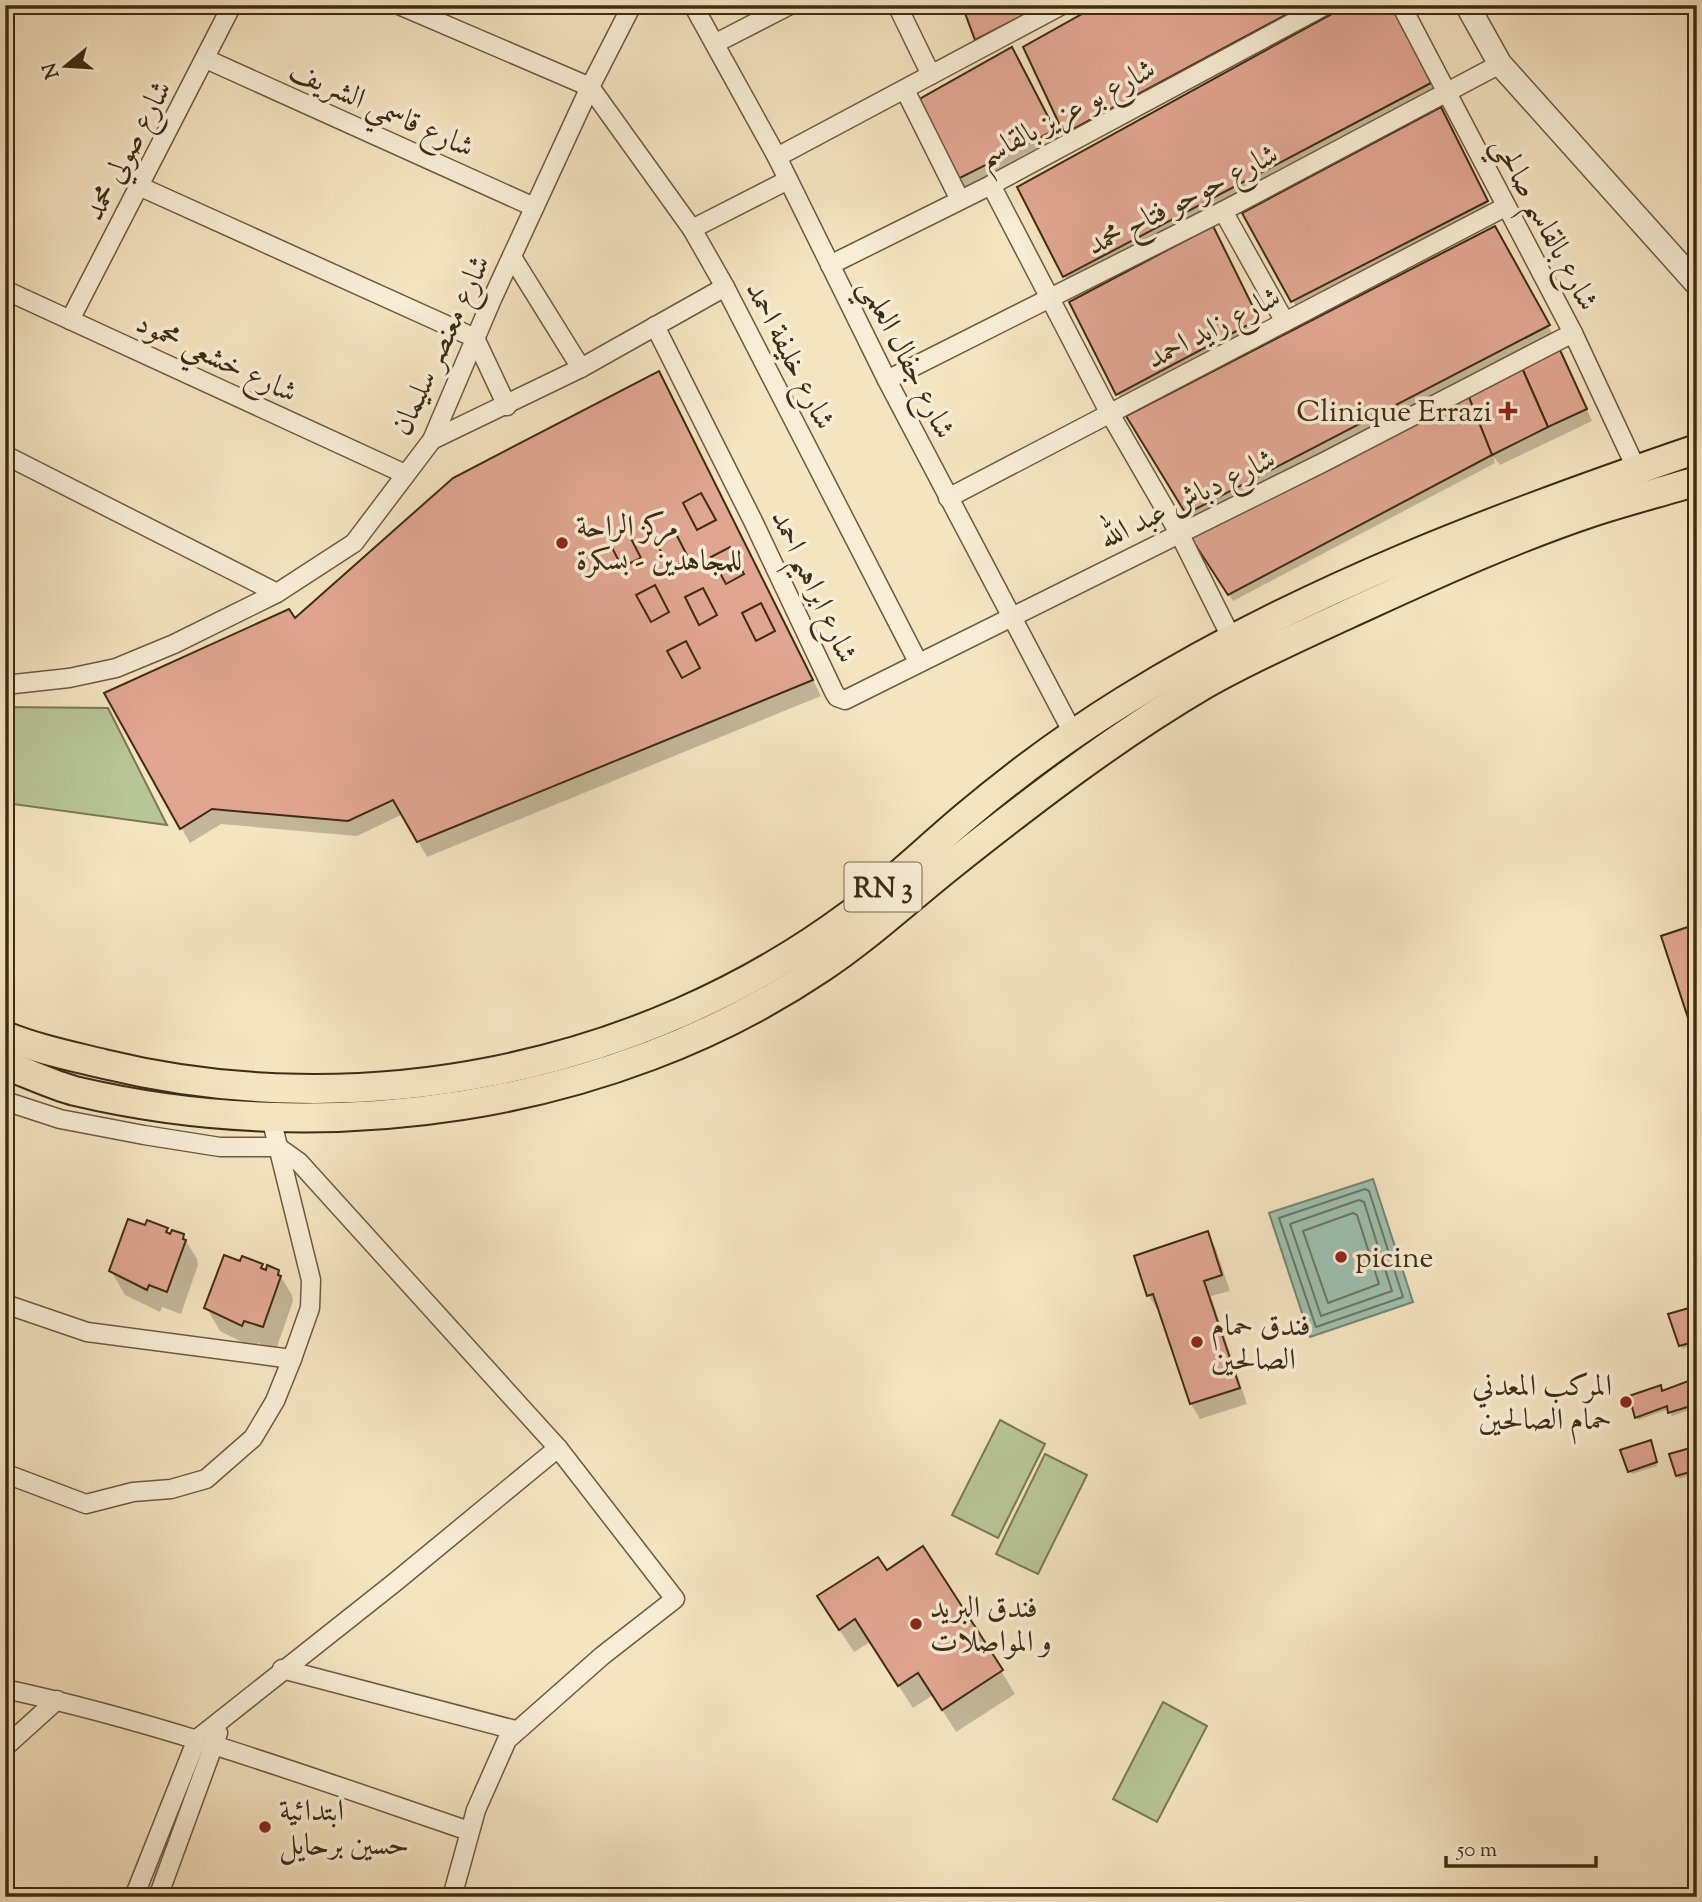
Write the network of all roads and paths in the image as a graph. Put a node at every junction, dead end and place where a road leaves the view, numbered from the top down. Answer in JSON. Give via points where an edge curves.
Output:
{"nodes":[{"id":1,"x":9,"y":5,"type":"edge"},
{"id":2,"x":232,"y":5,"type":"edge"},
{"id":3,"x":399,"y":5,"type":"edge"},
{"id":4,"x":632,"y":5,"type":"edge"},
{"id":5,"x":693,"y":5,"type":"edge"},
{"id":6,"x":790,"y":5,"type":"edge"},
{"id":7,"x":897,"y":5,"type":"edge"},
{"id":8,"x":1062,"y":5,"type":"edge"},
{"id":9,"x":1326,"y":5,"type":"edge"},
{"id":10,"x":1401,"y":5,"type":"edge"},
{"id":11,"x":1467,"y":5,"type":"edge"},
{"id":12,"x":5,"y":11,"type":"edge"},
{"id":13,"x":716,"y":43,"type":"junction"},
{"id":14,"x":206,"y":59,"type":"junction"},
{"id":15,"x":1500,"y":64,"type":"junction"},
{"id":16,"x":931,"y":75,"type":"junction"},
{"id":17,"x":590,"y":88,"type":"junction"},
{"id":18,"x":905,"y":90,"type":"junction"},
{"id":19,"x":1446,"y":93,"type":"junction"},
{"id":20,"x":777,"y":157,"type":"junction"},
{"id":21,"x":788,"y":180,"type":"junction"},
{"id":22,"x":991,"y":184,"type":"junction"},
{"id":23,"x":141,"y":187,"type":"junction"},
{"id":24,"x":959,"y":198,"type":"junction"},
{"id":25,"x":534,"y":207,"type":"junction"},
{"id":26,"x":1505,"y":207,"type":"junction"},
{"id":27,"x":1223,"y":211,"type":"junction"},
{"id":28,"x":692,"y":229,"type":"junction"},
{"id":29,"x":512,"y":257,"type":"junction"},
{"id":30,"x":830,"y":265,"type":"junction"},
{"id":31,"x":1695,"y":285,"type":"edge"},
{"id":32,"x":725,"y":287,"type":"junction"},
{"id":33,"x":5,"y":290,"type":"edge"},
{"id":34,"x":1050,"y":296,"type":"junction"},
{"id":35,"x":70,"y":320,"type":"junction"},
{"id":36,"x":1285,"y":322,"type":"junction"},
{"id":37,"x":654,"y":326,"type":"junction"},
{"id":38,"x":1573,"y":333,"type":"junction"},
{"id":39,"x":475,"y":338,"type":"junction"},
{"id":40,"x":581,"y":368,"type":"junction"},
{"id":41,"x":887,"y":380,"type":"junction"},
{"id":42,"x":507,"y":406,"type":"junction"},
{"id":43,"x":1109,"y":412,"type":"junction"},
{"id":44,"x":432,"y":440,"type":"junction"},
{"id":45,"x":1697,"y":449,"type":"edge"},
{"id":46,"x":5,"y":455,"type":"edge"},
{"id":47,"x":1637,"y":470,"type":"junction"},
{"id":48,"x":405,"y":474,"type":"junction"},
{"id":49,"x":1697,"y":481,"type":"edge"},
{"id":50,"x":948,"y":498,"type":"junction"},
{"id":51,"x":1180,"y":533,"type":"junction"},
{"id":52,"x":277,"y":593,"type":"junction"},
{"id":53,"x":1011,"y":615,"type":"junction"},
{"id":54,"x":1232,"y":639,"type":"junction"},
{"id":55,"x":918,"y":662,"type":"junction"},
{"id":56,"x":5,"y":685,"type":"edge"},
{"id":57,"x":1074,"y":735,"type":"junction"},
{"id":58,"x":5,"y":1036,"type":"edge"},
{"id":59,"x":5,"y":1065,"type":"edge"},
{"id":60,"x":71,"y":1090,"type":"junction"},
{"id":61,"x":5,"y":1101,"type":"edge"},
{"id":62,"x":270,"y":1114,"type":"junction"},
{"id":63,"x":60,"y":1119,"type":"junction"},
{"id":64,"x":278,"y":1147,"type":"junction"},
{"id":65,"x":5,"y":1304,"type":"edge"},
{"id":66,"x":292,"y":1359,"type":"junction"},
{"id":67,"x":558,"y":1448,"type":"junction"},
{"id":68,"x":9,"y":1475,"type":"dead end"},
{"id":69,"x":282,"y":1669,"type":"junction"},
{"id":70,"x":5,"y":1689,"type":"edge"},
{"id":71,"x":57,"y":1700,"type":"junction"},
{"id":72,"x":224,"y":1716,"type":"junction"},
{"id":73,"x":515,"y":1730,"type":"junction"},
{"id":74,"x":197,"y":1739,"type":"junction"},
{"id":75,"x":214,"y":1744,"type":"junction"},
{"id":76,"x":5,"y":1746,"type":"edge"},
{"id":77,"x":469,"y":1830,"type":"junction"},
{"id":78,"x":134,"y":1897,"type":"edge"},
{"id":79,"x":158,"y":1897,"type":"edge"},
{"id":80,"x":452,"y":1897,"type":"edge"}],
"edges":[{"from":1,"to":12,"type":"street"},
{"from":2,"to":14,"type":"street","name":"شارع صولي محمد"},
{"from":3,"to":17,"type":"street"},
{"from":4,"to":17,"type":"street","name":"شارع معنصر سليمان"},
{"from":5,"to":13,"type":"street","name":"شارع جفال العلمي"},
{"from":6,"to":13,"type":"street"},
{"from":7,"to":16,"type":"street"},
{"from":8,"to":16,"type":"street"},
{"from":9,"to":22,"type":"street","name":"شارع بو عزيز بالقاسم"},
{"from":10,"to":19,"type":"street","name":"شارع بالقاسم صالحي"},
{"from":11,"to":15,"type":"street"},
{"from":13,"to":20,"type":"street","name":"شارع جفال العلمي"},
{"from":14,"to":23,"type":"street","name":"شارع صولي محمد"},
{"from":14,"to":25,"type":"street","name":"شارع قاسمي الشريف"},
{"from":15,"to":19,"type":"street","name":"شارع حوحو فتاح محمد"},
{"from":15,"to":31,"type":"street"},
{"from":16,"to":18,"type":"street"},
{"from":17,"to":25,"type":"street","name":"شارع معنصر سليمان"},
{"from":17,"to":28,"type":"street","name":"شارع خليفة احمد"},
{"from":18,"to":20,"type":"street"},
{"from":18,"to":24,"type":"street"},
{"from":19,"to":26,"type":"street","name":"شارع بالقاسم صالحي"},
{"from":19,"to":27,"type":"street","name":"شارع حوحو فتاح محمد"},
{"from":20,"to":21,"type":"street","name":"شارع جفال العلمي"},
{"from":21,"to":28,"type":"street"},
{"from":21,"to":30,"type":"street","name":"شارع جفال العلمي"},
{"from":22,"to":24,"type":"street","name":"شارع بو عزيز بالقاسم"},
{"from":22,"to":34,"type":"street"},
{"from":23,"to":35,"type":"street","name":"شارع صولي محمد"},
{"from":23,"to":39,"type":"street"},
{"from":24,"to":30,"type":"street","name":"شارع بو عزيز بالقاسم"},
{"from":25,"to":29,"type":"street","name":"شارع معنصر سليمان"},
{"from":26,"to":36,"type":"street","name":"شارع زايد احمد"},
{"from":26,"to":38,"type":"street","name":"شارع بالقاسم صالحي"},
{"from":27,"to":34,"type":"street","name":"شارع حوحو فتاح محمد"},
{"from":27,"to":36,"type":"street"},
{"from":28,"to":32,"type":"street","name":"شارع خليفة احمد"},
{"from":29,"to":39,"type":"street","name":"شارع معنصر سليمان"},
{"from":29,"to":40,"type":"street"},
{"from":30,"to":41,"type":"street","name":"شارع جفال العلمي"},
{"from":32,"to":37,"type":"street"},
{"from":32,"to":55,"type":"street","name":"شارع خليفة احمد"},
{"from":33,"to":35,"type":"street","name":"شارع خشعي محمود"},
{"from":34,"to":41,"type":"street","name":"شارع حوحو فتاح محمد"},
{"from":34,"to":43,"type":"street"},
{"from":35,"to":48,"type":"street","name":"شارع خشعي محمود"},
{"from":36,"to":43,"type":"street","name":"شارع زايد احمد"},
{"from":37,"to":40,"type":"street"},
{"from":37,"to":55,"type":"street","name":"شارع ابراهيم احمد","via":[[837,697],[850,698]]},
{"from":38,"to":47,"type":"street","name":"شارع بالقاسم صالحي"},
{"from":38,"to":51,"type":"street","name":"شارع دباش عبد الله"},
{"from":39,"to":42,"type":"street"},
{"from":39,"to":44,"type":"street","name":"شارع معنصر سليمان"},
{"from":40,"to":42,"type":"street"},
{"from":41,"to":50,"type":"street","name":"شارع جفال العلمي"},
{"from":42,"to":44,"type":"street"},
{"from":43,"to":50,"type":"street","name":"شارع زايد احمد"},
{"from":43,"to":51,"type":"street"},
{"from":44,"to":48,"type":"street","name":"شارع معنصر سليمان"},
{"from":45,"to":47,"type":"main road","number":"RN 3"},
{"from":46,"to":52,"type":"street"},
{"from":47,"to":54,"type":"main road","number":"RN 3","via":[[1402,556]]},
{"from":48,"to":52,"type":"street","name":"شارع معنصر سليمان","via":[[354,543]]},
{"from":49,"to":62,"type":"main road","number":"RN 3","via":[[1494,548],[1205,684],[1071,772],[850,948],[772,998],[707,1031],[591,1075],[507,1097],[378,1114]]},
{"from":50,"to":53,"type":"street","name":"شارع جفال العلمي"},
{"from":51,"to":53,"type":"street","name":"شارع دباش عبد الله"},
{"from":51,"to":54,"type":"street"},
{"from":52,"to":56,"type":"street","name":"شارع معنصر سليمان","via":[[116,668]]},
{"from":53,"to":55,"type":"street","name":"شارع ابراهيم احمد"},
{"from":53,"to":57,"type":"street","name":"شارع جفال العلمي"},
{"from":54,"to":57,"type":"main road","number":"RN 3"},
{"from":57,"to":58,"type":"main road","number":"RN 3","via":[[987,799],[849,915],[757,975],[682,1013],[548,1059],[403,1086],[253,1088],[139,1073]]},
{"from":59,"to":60,"type":"main road","number":"RN 3"},
{"from":60,"to":62,"type":"main road","number":"RN 3","via":[[208,1112]]},
{"from":60,"to":63,"type":"street"},
{"from":61,"to":63,"type":"street"},
{"from":62,"to":64,"type":"street"},
{"from":63,"to":64,"type":"street","via":[[220,1147]]},
{"from":64,"to":66,"type":"street","via":[[311,1280],[310,1308]]},
{"from":64,"to":67,"type":"street","via":[[323,1188]]},
{"from":65,"to":66,"type":"street","via":[[87,1332]]},
{"from":66,"to":68,"type":"street","via":[[253,1438],[206,1479],[86,1504]]},
{"from":67,"to":69,"type":"street"},
{"from":67,"to":73,"type":"street","via":[[675,1599]]},
{"from":69,"to":72,"type":"street"},
{"from":69,"to":73,"type":"street"},
{"from":70,"to":71,"type":"street"},
{"from":71,"to":74,"type":"street"},
{"from":71,"to":76,"type":"street"},
{"from":72,"to":74,"type":"street"},
{"from":72,"to":75,"type":"street"},
{"from":73,"to":77,"type":"street"},
{"from":74,"to":75,"type":"street"},
{"from":74,"to":78,"type":"street"},
{"from":75,"to":77,"type":"street"},
{"from":75,"to":79,"type":"street"},
{"from":77,"to":80,"type":"street"}]}
